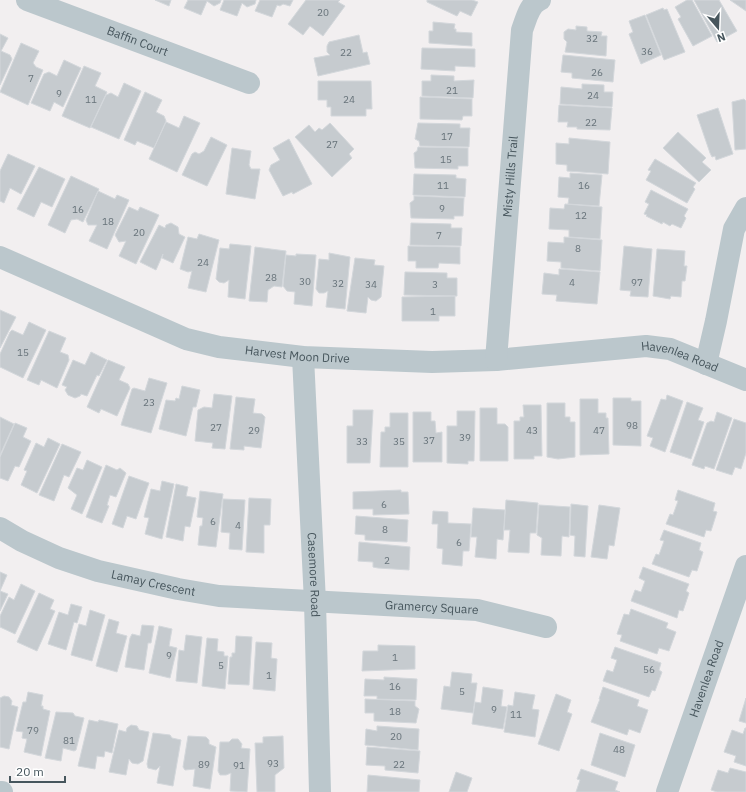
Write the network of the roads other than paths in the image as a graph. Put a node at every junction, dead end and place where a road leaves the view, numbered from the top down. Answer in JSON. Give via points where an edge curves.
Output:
{"nodes":[{"id":1,"x":26,"y":0,"type":"edge"},
{"id":2,"x":540,"y":0,"type":"edge"},
{"id":3,"x":249,"y":83,"type":"dead end"},
{"id":4,"x":746,"y":208,"type":"edge"},
{"id":5,"x":0,"y":257,"type":"edge"},
{"id":6,"x":612,"y":349,"type":"joint"},
{"id":7,"x":303,"y":357,"type":"junction"},
{"id":8,"x":496,"y":360,"type":"junction"},
{"id":9,"x":706,"y":364,"type":"junction"},
{"id":10,"x":746,"y":380,"type":"edge"},
{"id":11,"x":0,"y":528,"type":"edge"},
{"id":12,"x":746,"y":566,"type":"edge"},
{"id":13,"x":315,"y":602,"type":"junction"},
{"id":14,"x":546,"y":627,"type":"dead end"},
{"id":15,"x":320,"y":792,"type":"edge"},
{"id":16,"x":668,"y":792,"type":"edge"}],
"edges":[{"from":1,"to":3,"type":"street","name":"Baffin Court"},
{"from":2,"to":8,"type":"street","name":"Misty Hills Trail","via":[[528,13],[522,30]]},
{"from":4,"to":9,"type":"street","via":[[734,229]]},
{"from":5,"to":7,"type":"street","name":"Harvest Moon Drive","via":[[186,338],[219,347]]},
{"from":6,"to":8,"type":"street","name":"Harvest Moon Drive"},
{"from":6,"to":9,"type":"street","name":"Havenlea Road","via":[[646,346],[665,348]]},
{"from":7,"to":8,"type":"street","name":"Harvest Moon Drive","via":[[432,362]]},
{"from":7,"to":13,"type":"street","name":"Casemore Road"},
{"from":9,"to":10,"type":"street","name":"Havenlea Road"},
{"from":11,"to":13,"type":"street","name":"Lamay Crescent","via":[[59,558],[98,571],[219,596]]},
{"from":12,"to":16,"type":"street","name":"Havenlea Road"},
{"from":13,"to":14,"type":"street","name":"Gramercy Square","via":[[477,610]]},
{"from":13,"to":15,"type":"street","name":"Casemore Road"}]}
